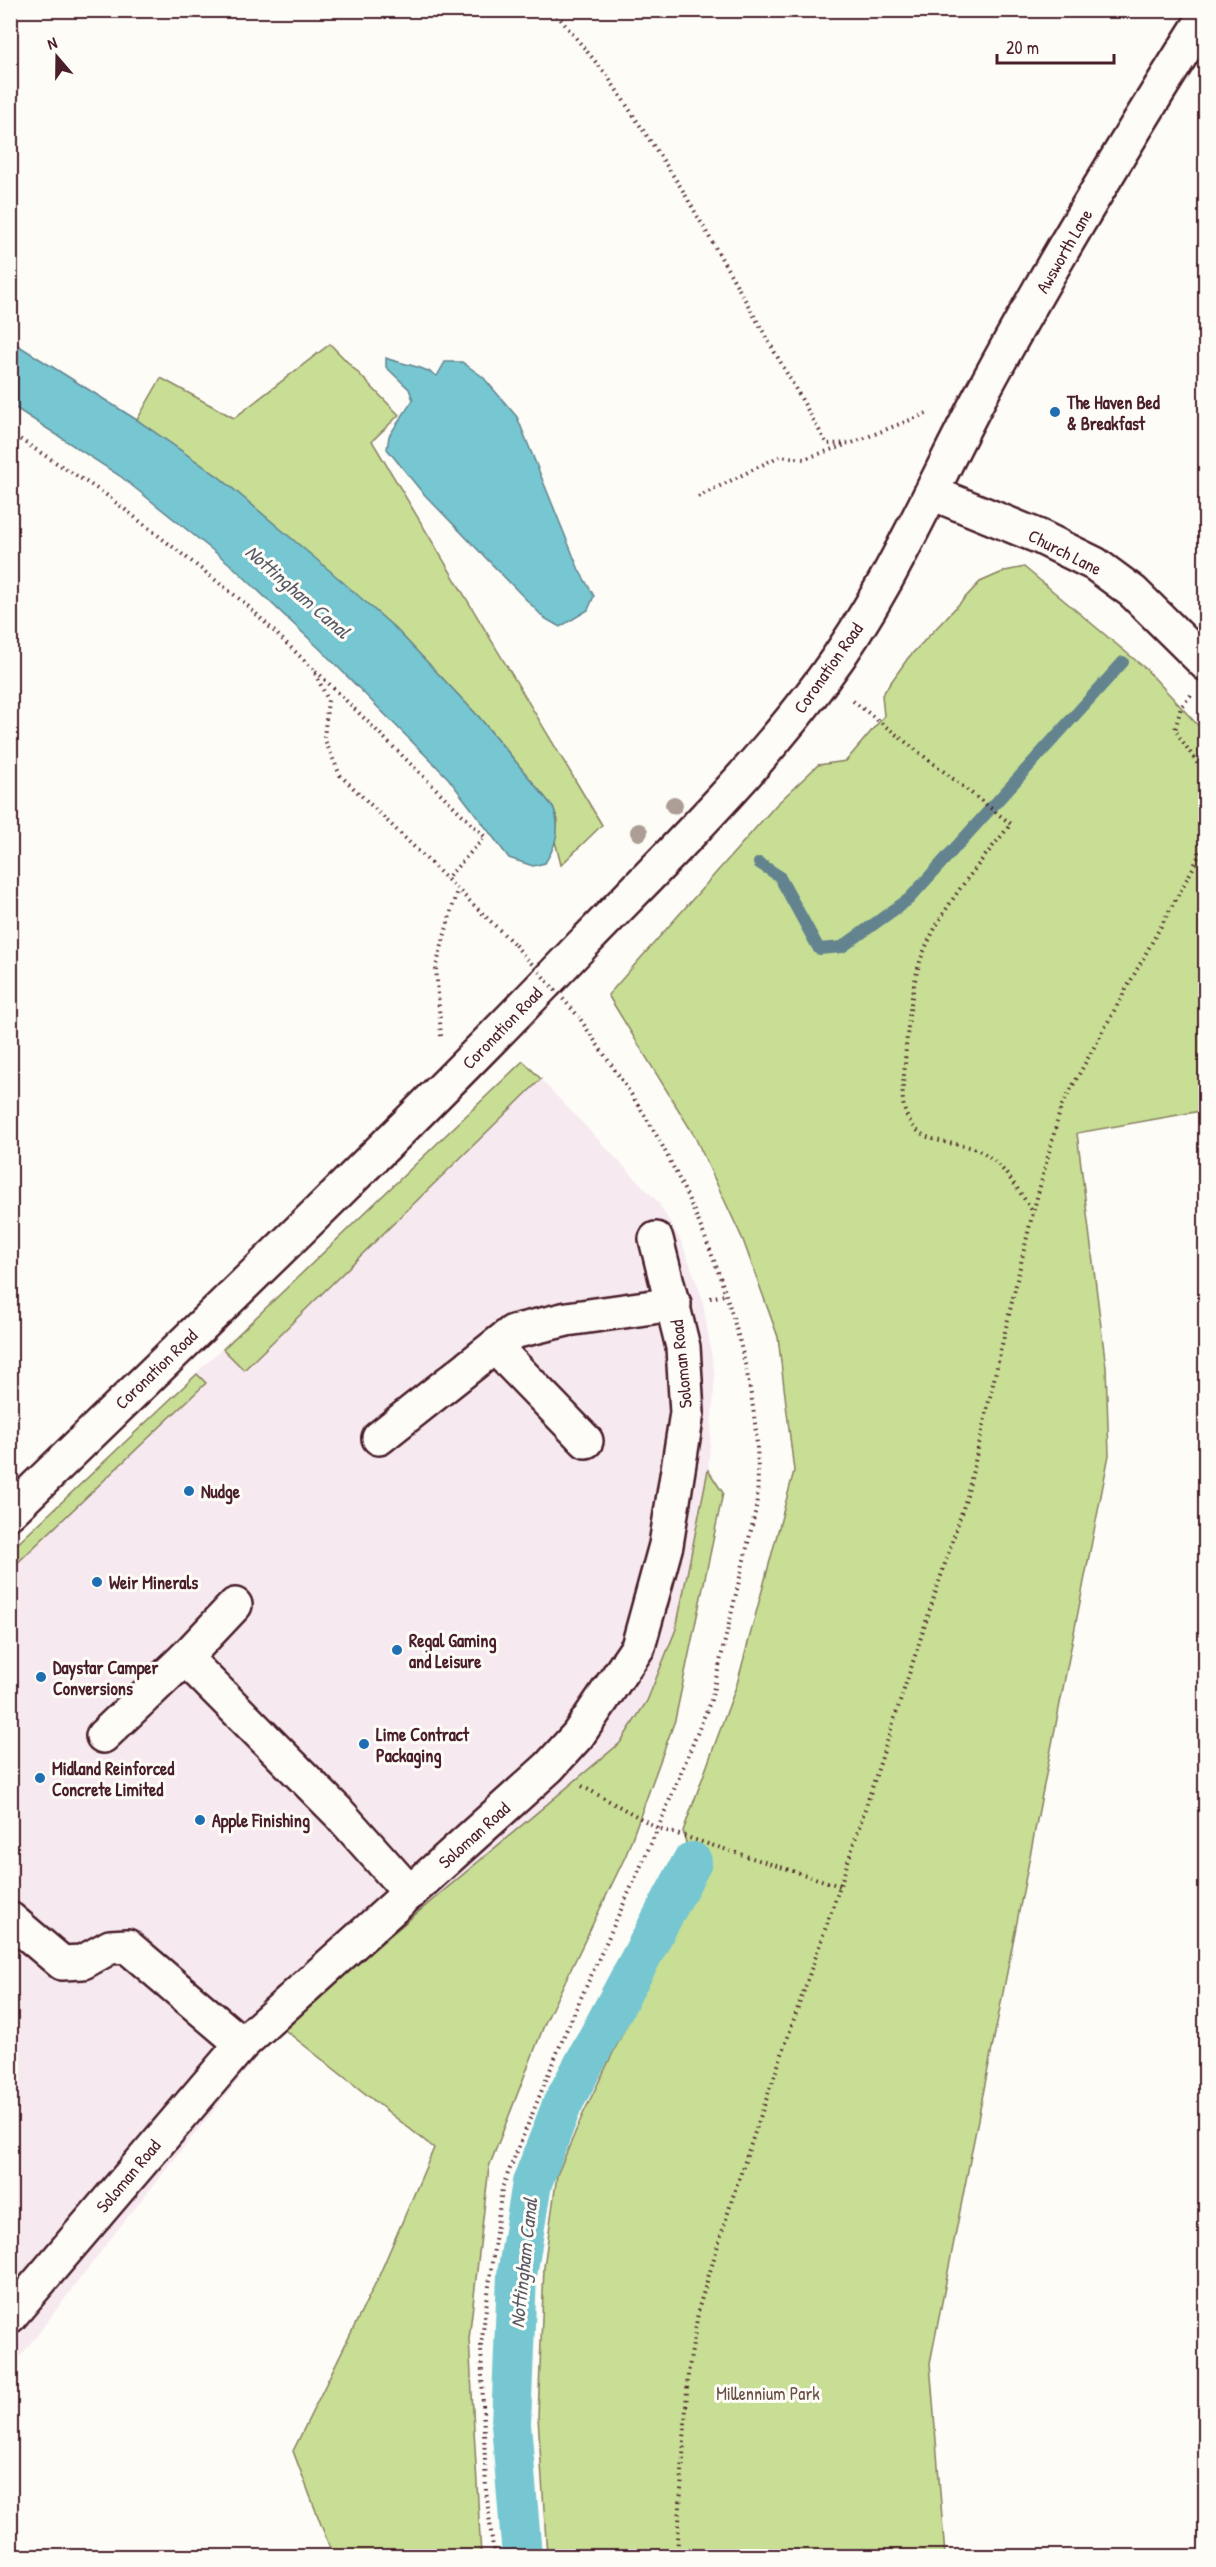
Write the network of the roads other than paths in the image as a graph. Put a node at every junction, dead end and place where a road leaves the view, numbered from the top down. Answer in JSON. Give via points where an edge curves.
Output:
{"nodes":[{"id":1,"x":1206,"y":15,"type":"edge"},
{"id":2,"x":932,"y":493,"type":"junction"},
{"id":3,"x":1199,"y":678,"type":"edge"},
{"id":4,"x":656,"y":1239,"type":"dead end"},
{"id":5,"x":674,"y":1304,"type":"junction"},
{"id":6,"x":495,"y":1347,"type":"junction"},
{"id":7,"x":379,"y":1438,"type":"dead end"},
{"id":8,"x":586,"y":1441,"type":"dead end"},
{"id":9,"x":10,"y":1512,"type":"edge"},
{"id":10,"x":235,"y":1605,"type":"dead end"},
{"id":11,"x":185,"y":1658,"type":"junction"},
{"id":12,"x":103,"y":1736,"type":"dead end"},
{"id":13,"x":411,"y":1893,"type":"junction"},
{"id":14,"x":10,"y":1919,"type":"edge"},
{"id":15,"x":242,"y":2044,"type":"junction"},
{"id":16,"x":10,"y":2316,"type":"edge"}],
"edges":[{"from":1,"to":2,"type":"street","name":"Awsworth Lane","via":[[1132,133],[972,414]]},
{"from":2,"to":3,"type":"street","name":"Church Lane","via":[[1095,564],[1133,592]]},
{"from":2,"to":9,"type":"street","name":"Coronation Road","via":[[867,612],[824,678],[761,758],[478,1053]]},
{"from":4,"to":5,"type":"street","name":"Soloman Road"},
{"from":5,"to":6,"type":"street","via":[[567,1319],[513,1332]]},
{"from":5,"to":13,"type":"street","name":"Soloman Road","via":[[683,1347],[687,1413],[666,1545],[638,1647],[578,1735],[549,1767]]},
{"from":6,"to":7,"type":"street"},
{"from":6,"to":8,"type":"street"},
{"from":10,"to":11,"type":"street"},
{"from":11,"to":12,"type":"street"},
{"from":11,"to":13,"type":"street","via":[[338,1812]]},
{"from":13,"to":15,"type":"street","name":"Soloman Road"},
{"from":14,"to":15,"type":"street","via":[[62,1963],[83,1962],[110,1947],[127,1946]]},
{"from":15,"to":16,"type":"street","name":"Soloman Road"}]}
